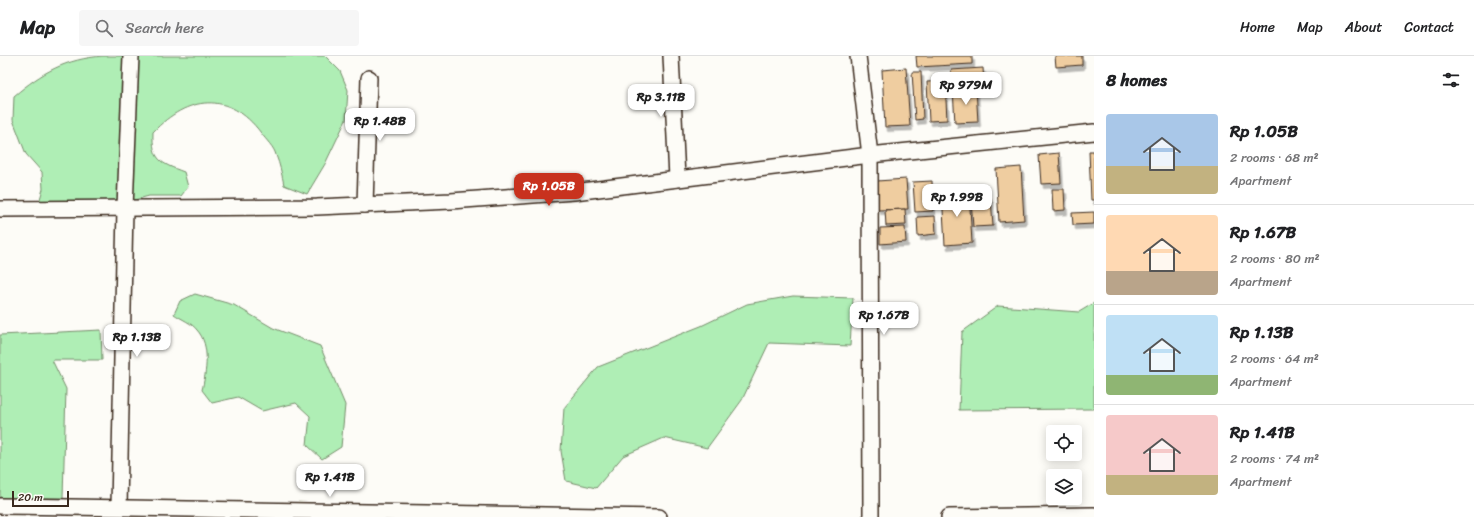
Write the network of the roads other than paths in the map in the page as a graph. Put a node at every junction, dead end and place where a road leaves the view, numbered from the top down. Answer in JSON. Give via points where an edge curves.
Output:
{"nodes":[{"id":1,"x":131,"y":56,"type":"edge"},
{"id":2,"x":671,"y":56,"type":"edge"},
{"id":3,"x":858,"y":56,"type":"edge"},
{"id":4,"x":369,"y":78,"type":"dead end"},
{"id":5,"x":1094,"y":132,"type":"edge"},
{"id":6,"x":870,"y":155,"type":"junction"},
{"id":7,"x":677,"y":178,"type":"junction"},
{"id":8,"x":365,"y":205,"type":"junction"},
{"id":9,"x":126,"y":208,"type":"junction"},
{"id":10,"x":0,"y":209,"type":"edge"},
{"id":11,"x":0,"y":506,"type":"edge"},
{"id":12,"x":119,"y":507,"type":"junction"},
{"id":13,"x":1094,"y":515,"type":"edge"},
{"id":14,"x":659,"y":517,"type":"edge"},
{"id":15,"x":871,"y":517,"type":"edge"},
{"id":16,"x":949,"y":517,"type":"edge"}],
"edges":[{"from":1,"to":9,"type":"street"},
{"from":2,"to":7,"type":"street"},
{"from":3,"to":6,"type":"street"},
{"from":4,"to":8,"type":"street"},
{"from":5,"to":6,"type":"street"},
{"from":6,"to":7,"type":"street"},
{"from":6,"to":15,"type":"street"},
{"from":7,"to":8,"type":"street","via":[[574,192]]},
{"from":8,"to":9,"type":"street"},
{"from":9,"to":10,"type":"street"},
{"from":9,"to":12,"type":"street"},
{"from":11,"to":12,"type":"street"},
{"from":12,"to":14,"type":"street"},
{"from":13,"to":16,"type":"street"}]}
